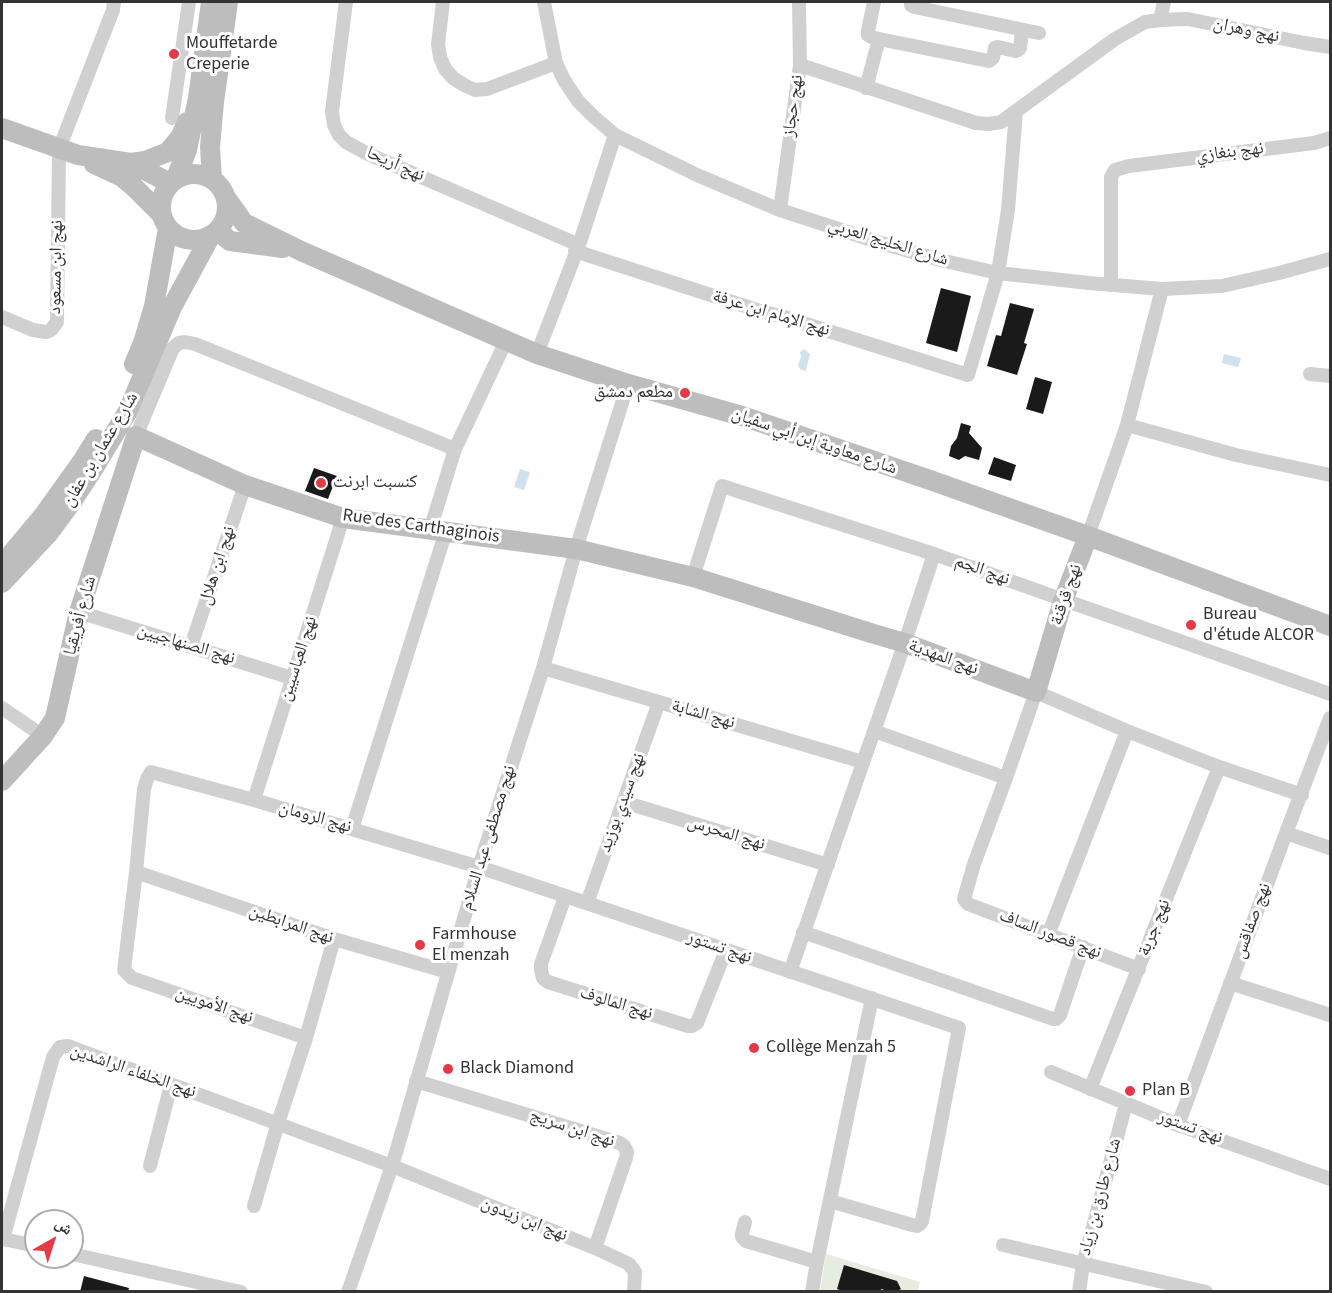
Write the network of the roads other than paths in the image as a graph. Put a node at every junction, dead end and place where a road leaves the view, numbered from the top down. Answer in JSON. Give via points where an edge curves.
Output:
{"nodes":[{"id":1,"x":114,"y":2,"type":"edge"},
{"id":2,"x":189,"y":2,"type":"edge"},
{"id":3,"x":211,"y":2,"type":"edge"},
{"id":4,"x":228,"y":2,"type":"edge"},
{"id":5,"x":346,"y":2,"type":"edge"},
{"id":6,"x":443,"y":2,"type":"edge"},
{"id":7,"x":544,"y":2,"type":"edge"},
{"id":8,"x":799,"y":2,"type":"edge"},
{"id":9,"x":874,"y":2,"type":"edge"},
{"id":10,"x":910,"y":2,"type":"edge"},
{"id":11,"x":1164,"y":2,"type":"edge"},
{"id":12,"x":1160,"y":20,"type":"junction"},
{"id":13,"x":1022,"y":30,"type":"junction"},
{"id":14,"x":1039,"y":33,"type":"dead end"},
{"id":15,"x":879,"y":39,"type":"junction"},
{"id":16,"x":1330,"y":47,"type":"edge"},
{"id":17,"x":556,"y":63,"type":"junction"},
{"id":18,"x":800,"y":65,"type":"junction"},
{"id":19,"x":866,"y":88,"type":"junction"},
{"id":20,"x":198,"y":98,"type":"junction"},
{"id":21,"x":1017,"y":112,"type":"junction"},
{"id":22,"x":172,"y":118,"type":"dead end"},
{"id":23,"x":2,"y":128,"type":"edge"},
{"id":24,"x":615,"y":135,"type":"junction"},
{"id":25,"x":1330,"y":138,"type":"edge"},
{"id":26,"x":59,"y":149,"type":"junction"},
{"id":27,"x":78,"y":155,"type":"junction"},
{"id":28,"x":131,"y":164,"type":"junction"},
{"id":29,"x":212,"y":179,"type":"junction"},
{"id":30,"x":173,"y":180,"type":"junction"},
{"id":31,"x":227,"y":199,"type":"junction"},
{"id":32,"x":780,"y":210,"type":"junction"},
{"id":33,"x":164,"y":221,"type":"junction"},
{"id":34,"x":214,"y":234,"type":"junction"},
{"id":35,"x":577,"y":248,"type":"junction"},
{"id":36,"x":301,"y":251,"type":"junction"},
{"id":37,"x":1330,"y":259,"type":"edge"},
{"id":38,"x":999,"y":273,"type":"junction"},
{"id":39,"x":1111,"y":283,"type":"junction"},
{"id":40,"x":1162,"y":289,"type":"junction"},
{"id":41,"x":2,"y":317,"type":"edge"},
{"id":42,"x":506,"y":341,"type":"junction"},
{"id":43,"x":537,"y":354,"type":"junction"},
{"id":44,"x":1310,"y":375,"type":"dead end"},
{"id":45,"x":1330,"y":376,"type":"edge"},
{"id":46,"x":628,"y":384,"type":"junction"},
{"id":47,"x":1127,"y":425,"type":"junction"},
{"id":48,"x":136,"y":436,"type":"junction"},
{"id":49,"x":455,"y":449,"type":"junction"},
{"id":50,"x":1330,"y":474,"type":"edge"},
{"id":51,"x":245,"y":485,"type":"junction"},
{"id":52,"x":343,"y":518,"type":"junction"},
{"id":53,"x":438,"y":531,"type":"junction"},
{"id":54,"x":1088,"y":536,"type":"junction"},
{"id":55,"x":576,"y":549,"type":"junction"},
{"id":56,"x":934,"y":555,"type":"junction"},
{"id":57,"x":2,"y":565,"type":"edge"},
{"id":58,"x":693,"y":577,"type":"junction"},
{"id":59,"x":2,"y":584,"type":"edge"},
{"id":60,"x":1063,"y":601,"type":"junction"},
{"id":61,"x":79,"y":612,"type":"junction"},
{"id":62,"x":1330,"y":626,"type":"edge"},
{"id":63,"x":905,"y":643,"type":"junction"},
{"id":64,"x":191,"y":646,"type":"junction"},
{"id":65,"x":543,"y":668,"type":"junction"},
{"id":66,"x":292,"y":678,"type":"junction"},
{"id":67,"x":1036,"y":692,"type":"junction"},
{"id":68,"x":1330,"y":694,"type":"edge"},
{"id":69,"x":659,"y":702,"type":"junction"},
{"id":70,"x":2,"y":708,"type":"edge"},
{"id":71,"x":1330,"y":718,"type":"edge"},
{"id":72,"x":874,"y":731,"type":"junction"},
{"id":73,"x":1127,"y":731,"type":"junction"},
{"id":74,"x":43,"y":736,"type":"junction"},
{"id":75,"x":863,"y":762,"type":"junction"},
{"id":76,"x":1219,"y":767,"type":"junction"},
{"id":77,"x":1006,"y":778,"type":"junction"},
{"id":78,"x":2,"y":781,"type":"edge"},
{"id":79,"x":1302,"y":795,"type":"junction"},
{"id":80,"x":254,"y":800,"type":"junction"},
{"id":81,"x":624,"y":802,"type":"junction"},
{"id":82,"x":352,"y":829,"type":"junction"},
{"id":83,"x":1286,"y":832,"type":"junction"},
{"id":84,"x":1330,"y":848,"type":"edge"},
{"id":85,"x":828,"y":865,"type":"junction"},
{"id":86,"x":479,"y":867,"type":"junction"},
{"id":87,"x":136,"y":872,"type":"junction"},
{"id":88,"x":565,"y":897,"type":"junction"},
{"id":89,"x":964,"y":899,"type":"joint"},
{"id":90,"x":587,"y":903,"type":"junction"},
{"id":91,"x":803,"y":932,"type":"junction"},
{"id":92,"x":1048,"y":935,"type":"junction"},
{"id":93,"x":334,"y":939,"type":"junction"},
{"id":94,"x":1083,"y":947,"type":"junction"},
{"id":95,"x":726,"y":950,"type":"junction"},
{"id":96,"x":1139,"y":969,"type":"junction"},
{"id":97,"x":448,"y":972,"type":"junction"},
{"id":98,"x":790,"y":972,"type":"junction"},
{"id":99,"x":1230,"y":983,"type":"junction"},
{"id":100,"x":872,"y":998,"type":"junction"},
{"id":101,"x":1330,"y":1015,"type":"edge"},
{"id":102,"x":306,"y":1038,"type":"junction"},
{"id":103,"x":1051,"y":1072,"type":"dead end"},
{"id":104,"x":416,"y":1081,"type":"junction"},
{"id":105,"x":171,"y":1085,"type":"junction"},
{"id":106,"x":1090,"y":1089,"type":"junction"},
{"id":107,"x":1126,"y":1104,"type":"junction"},
{"id":108,"x":278,"y":1124,"type":"junction"},
{"id":109,"x":1178,"y":1125,"type":"junction"},
{"id":110,"x":150,"y":1166,"type":"dead end"},
{"id":111,"x":392,"y":1166,"type":"junction"},
{"id":112,"x":1330,"y":1179,"type":"edge"},
{"id":113,"x":830,"y":1201,"type":"junction"},
{"id":114,"x":254,"y":1206,"type":"dead end"},
{"id":115,"x":745,"y":1222,"type":"dead end"},
{"id":116,"x":24,"y":1243,"type":"edge"},
{"id":117,"x":1003,"y":1245,"type":"dead end"},
{"id":118,"x":595,"y":1248,"type":"junction"},
{"id":119,"x":84,"y":1257,"type":"edge"},
{"id":120,"x":817,"y":1262,"type":"junction"},
{"id":121,"x":1083,"y":1264,"type":"junction"},
{"id":122,"x":242,"y":1292,"type":"edge"},
{"id":123,"x":348,"y":1292,"type":"edge"},
{"id":124,"x":634,"y":1292,"type":"edge"},
{"id":125,"x":812,"y":1292,"type":"edge"},
{"id":126,"x":1079,"y":1292,"type":"edge"},
{"id":127,"x":1206,"y":1292,"type":"edge"}],
"edges":[{"from":1,"to":26,"type":"street"},
{"from":2,"to":22,"type":"street"},
{"from":3,"to":20,"type":"main road"},
{"from":4,"to":29,"type":"main road","via":[[214,102]]},
{"from":5,"to":35,"type":"street","name":"نهج أريحا","via":[[332,111],[339,135],[368,154]]},
{"from":6,"to":17,"type":"street","via":[[440,57],[445,69],[464,85],[475,90],[487,89]]},
{"from":7,"to":17,"type":"street","name":"شارع الخليج العربي"},
{"from":8,"to":18,"type":"street","name":"نهج حجاز"},
{"from":9,"to":15,"type":"street","via":[[868,35]]},
{"from":10,"to":13,"type":"street","via":[[914,7]]},
{"from":11,"to":12,"type":"street"},
{"from":12,"to":16,"type":"street","name":"نهج وهران","via":[[1188,20]]},
{"from":12,"to":21,"type":"street","name":"نهج وهران","via":[[1145,22],[1115,39]]},
{"from":13,"to":14,"type":"street"},
{"from":13,"to":15,"type":"street","via":[[1018,50],[998,47],[989,61]]},
{"from":15,"to":19,"type":"street"},
{"from":17,"to":24,"type":"street","name":"شارع الخليج العربي","via":[[578,101]]},
{"from":18,"to":19,"type":"street","name":"نهج وهران"},
{"from":18,"to":32,"type":"street","name":"نهج حجاز"},
{"from":19,"to":21,"type":"street","name":"نهج وهران","via":[[976,123],[1001,122]]},
{"from":20,"to":28,"type":"main road","via":[[182,136],[168,152]]},
{"from":20,"to":30,"type":"main road","via":[[187,150]]},
{"from":21,"to":38,"type":"street"},
{"from":23,"to":26,"type":"main road"},
{"from":24,"to":32,"type":"street","name":"شارع الخليج العربي"},
{"from":24,"to":35,"type":"street"},
{"from":25,"to":39,"type":"street","name":"نهج بنغازي","via":[[1115,170],[1111,177]]},
{"from":26,"to":27,"type":"main road"},
{"from":26,"to":41,"type":"street","name":"نهج ابن مسعود","via":[[57,322],[51,330],[39,331]]},
{"from":27,"to":28,"type":"main road"},
{"from":27,"to":33,"type":"main road","name":"شارع معاوية إبن أبي سفيان","via":[[122,177]]},
{"from":28,"to":30,"type":"main road"},
{"from":29,"to":30,"type":"main road","via":[[194,173]]},
{"from":29,"to":31,"type":"main road","name":"شارع معاوية إبن أبي سفيان"},
{"from":30,"to":33,"type":"main road","via":[[160,202]]},
{"from":31,"to":34,"type":"main road","via":[[226,216]]},
{"from":31,"to":36,"type":"main road","name":"شارع معاوية إبن أبي سفيان","via":[[244,223]]},
{"from":32,"to":38,"type":"street","name":"شارع الخليج العربي","via":[[940,260]]},
{"from":33,"to":34,"type":"main road","name":"شارع معاوية إبن أبي سفيان","via":[[174,234],[192,241]]},
{"from":33,"to":57,"type":"main road","name":"شارع عثمان بن عفان","via":[[151,316],[116,405],[83,460]]},
{"from":34,"to":36,"type":"main road","name":"شارع معاوية إبن أبي سفيان","via":[[230,241]]},
{"from":34,"to":59,"type":"main road","name":"شارع عثمان بن عفان","via":[[172,308],[128,411],[95,466],[48,534]]},
{"from":35,"to":38,"type":"street","name":"نهج الإمام ابن عرفة","via":[[757,310],[968,375]]},
{"from":35,"to":43,"type":"street"},
{"from":36,"to":42,"type":"main road","name":"شارع معاوية إبن أبي سفيان"},
{"from":37,"to":40,"type":"street","name":"شارع الخليج العربي","via":[[1222,286]]},
{"from":38,"to":39,"type":"street","name":"شارع الخليج العربي"},
{"from":39,"to":40,"type":"street","name":"شارع الخليج العربي"},
{"from":40,"to":47,"type":"street","name":"نهج قرقنة"},
{"from":42,"to":43,"type":"main road","name":"شارع معاوية إبن أبي سفيان"},
{"from":42,"to":49,"type":"street"},
{"from":43,"to":46,"type":"main road","name":"شارع معاوية إبن أبي سفيان"},
{"from":44,"to":45,"type":"street"},
{"from":46,"to":54,"type":"main road","name":"شارع معاوية إبن أبي سفيان","via":[[742,416]]},
{"from":46,"to":55,"type":"street","name":"نهج مصطفى عبد السلام"},
{"from":47,"to":50,"type":"street","via":[[1236,455]]},
{"from":47,"to":54,"type":"street","name":"نهج قرقنة"},
{"from":48,"to":49,"type":"street","via":[[173,348],[185,342]]},
{"from":48,"to":51,"type":"main road","name":"Rue des Carthaginois"},
{"from":48,"to":61,"type":"main road","name":"شارع أفريقيا"},
{"from":49,"to":53,"type":"street"},
{"from":51,"to":52,"type":"main road","name":"Rue des Carthaginois"},
{"from":51,"to":64,"type":"street","name":"نهج ابن هلال"},
{"from":52,"to":53,"type":"main road","name":"Rue des Carthaginois"},
{"from":52,"to":66,"type":"street","name":"نهج العباسيين"},
{"from":53,"to":55,"type":"main road","name":"Rue des Carthaginois"},
{"from":53,"to":82,"type":"street"},
{"from":54,"to":60,"type":"main road","name":"نهج قرقنة"},
{"from":54,"to":62,"type":"main road","name":"شارع معاوية إبن أبي سفيان"},
{"from":55,"to":58,"type":"main road","name":"نهج المهدية"},
{"from":55,"to":65,"type":"street","name":"نهج مصطفى عبد السلام"},
{"from":56,"to":58,"type":"street","name":"نهج الجم","via":[[723,486]]},
{"from":56,"to":60,"type":"street","name":"نهج الجم"},
{"from":56,"to":63,"type":"street"},
{"from":58,"to":63,"type":"main road","name":"نهج المهدية"},
{"from":60,"to":67,"type":"main road","name":"نهج قرقنة"},
{"from":60,"to":68,"type":"street","name":"نهج الجم"},
{"from":61,"to":64,"type":"street","name":"نهج الصنهاجيين"},
{"from":61,"to":74,"type":"main road","name":"شارع أفريقيا","via":[[55,718]]},
{"from":63,"to":67,"type":"main road","name":"نهج المهدية"},
{"from":63,"to":72,"type":"street"},
{"from":64,"to":66,"type":"street","name":"نهج الصنهاجيين"},
{"from":65,"to":69,"type":"street","name":"نهج الشابة"},
{"from":65,"to":86,"type":"street","name":"نهج مصطفى عبد السلام"},
{"from":66,"to":80,"type":"street","name":"نهج العباسيين"},
{"from":67,"to":73,"type":"street","name":"نهج المهدية"},
{"from":67,"to":77,"type":"street","name":"نهج قرقنة"},
{"from":69,"to":75,"type":"street","name":"نهج الشابة"},
{"from":69,"to":81,"type":"street","name":"نهج سيدي بوزيد"},
{"from":70,"to":74,"type":"street"},
{"from":71,"to":79,"type":"street","name":"نهج صفاقس"},
{"from":72,"to":75,"type":"street"},
{"from":72,"to":77,"type":"street"},
{"from":73,"to":76,"type":"street","name":"نهج المهدية"},
{"from":73,"to":92,"type":"street"},
{"from":74,"to":78,"type":"main road","name":"شارع أفريقيا"},
{"from":75,"to":85,"type":"street"},
{"from":76,"to":79,"type":"street","name":"نهج المهدية"},
{"from":76,"to":96,"type":"street","name":"نهج جربة"},
{"from":77,"to":89,"type":"street","name":"نهج قرقنة"},
{"from":79,"to":83,"type":"street","name":"نهج صفاقس"},
{"from":80,"to":82,"type":"street","name":"نهج الرومان"},
{"from":80,"to":87,"type":"street","name":"نهج الرومان","via":[[151,772],[144,789]]},
{"from":81,"to":85,"type":"street","name":"نهج المحرس"},
{"from":81,"to":90,"type":"street","name":"نهج سيدي بوزيد"},
{"from":82,"to":86,"type":"street","name":"نهج الرومان"},
{"from":83,"to":84,"type":"street"},
{"from":83,"to":99,"type":"street","name":"نهج صفاقس"},
{"from":85,"to":91,"type":"street"},
{"from":86,"to":88,"type":"street","name":"نهج تستور"},
{"from":86,"to":97,"type":"street","name":"نهج مصطفى عبد السلام"},
{"from":87,"to":93,"type":"street","name":"نهج المرابطين"},
{"from":87,"to":102,"type":"street","name":"نهج الأمويين","via":[[124,970],[132,978]]},
{"from":88,"to":90,"type":"street","name":"نهج تستور"},
{"from":88,"to":95,"type":"street","name":"نهج المالوف","via":[[541,964],[543,978],[548,982],[692,1026],[697,1023]]},
{"from":89,"to":92,"type":"street","name":"نهج قصور الساف","via":[[968,904]]},
{"from":90,"to":95,"type":"street","name":"نهج تستور"},
{"from":91,"to":94,"type":"street","via":[[1053,1019],[1060,1015]]},
{"from":91,"to":98,"type":"street"},
{"from":92,"to":94,"type":"street","name":"نهج قصور الساف"},
{"from":93,"to":97,"type":"street","name":"نهج المرابطين"},
{"from":93,"to":102,"type":"street"},
{"from":94,"to":96,"type":"street","name":"نهج قصور الساف"},
{"from":95,"to":98,"type":"street","name":"نهج تستور"},
{"from":96,"to":106,"type":"street","name":"نهج جربة"},
{"from":97,"to":104,"type":"street","name":"نهج مصطفى عبد السلام"},
{"from":98,"to":100,"type":"street","name":"نهج تستور"},
{"from":99,"to":101,"type":"street"},
{"from":99,"to":109,"type":"street","name":"نهج صفاقس"},
{"from":100,"to":113,"type":"street"},
{"from":100,"to":113,"type":"street","name":"نهج تستور","via":[[959,1028],[922,1221],[912,1225]]},
{"from":102,"to":108,"type":"street"},
{"from":103,"to":106,"type":"street","name":"نهج تستور"},
{"from":104,"to":111,"type":"street","name":"نهج مصطفى عبد السلام"},
{"from":104,"to":118,"type":"street","name":"نهج ابن سريج","via":[[624,1146],[626,1158]]},
{"from":105,"to":108,"type":"street","name":"نهج الخلفاء الراشدين"},
{"from":105,"to":110,"type":"street"},
{"from":105,"to":116,"type":"street","name":"نهج الخلفاء الراشدين","via":[[68,1046],[55,1052],[3,1239]]},
{"from":106,"to":107,"type":"street","name":"نهج تستور"},
{"from":107,"to":109,"type":"street","name":"نهج تستور"},
{"from":107,"to":121,"type":"street","name":"شارع طارق بن زياد"},
{"from":108,"to":111,"type":"street","name":"نهج الخلفاء الراشدين"},
{"from":108,"to":114,"type":"street"},
{"from":109,"to":112,"type":"street","name":"نهج تستور"},
{"from":111,"to":118,"type":"street","name":"نهج ابن زيدون"},
{"from":111,"to":123,"type":"street","name":"نهج مصطفى عبد السلام"},
{"from":113,"to":120,"type":"street"},
{"from":115,"to":120,"type":"street","via":[[742,1237],[746,1241]]},
{"from":117,"to":121,"type":"street"},
{"from":118,"to":124,"type":"street","name":"نهج ابن زيدون","via":[[629,1264],[635,1272]]},
{"from":119,"to":122,"type":"street"},
{"from":120,"to":125,"type":"street"},
{"from":121,"to":126,"type":"street","name":"شارع طارق بن زياد"},
{"from":121,"to":127,"type":"street"}]}
